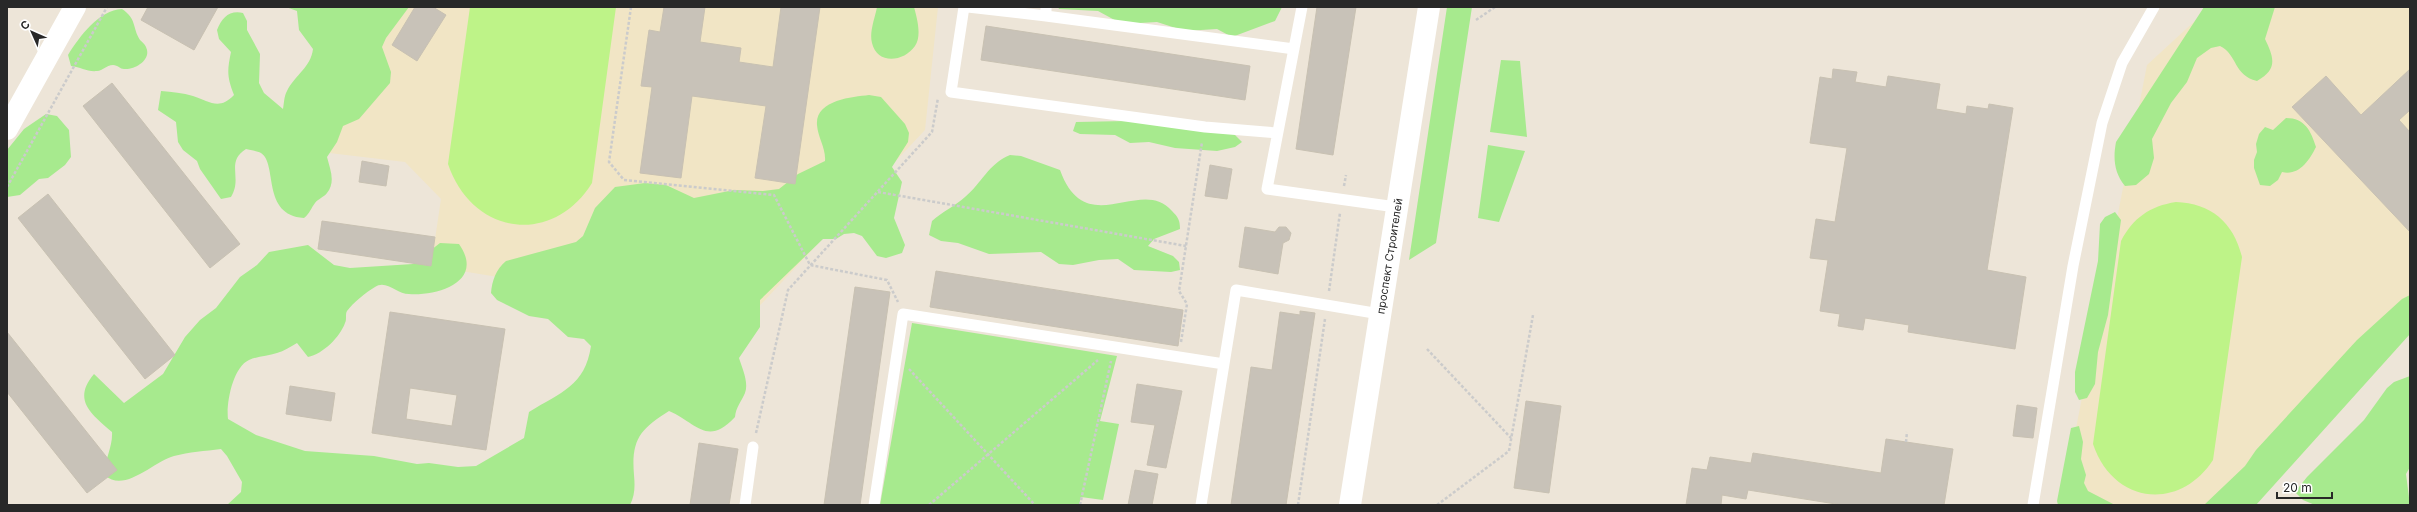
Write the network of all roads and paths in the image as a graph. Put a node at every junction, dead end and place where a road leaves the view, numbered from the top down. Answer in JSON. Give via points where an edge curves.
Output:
{"nodes":[{"id":1,"x":74,"y":7,"type":"edge"},
{"id":2,"x":107,"y":7,"type":"edge"},
{"id":3,"x":631,"y":7,"type":"edge"},
{"id":4,"x":964,"y":7,"type":"edge"},
{"id":5,"x":968,"y":7,"type":"edge"},
{"id":6,"x":1302,"y":7,"type":"edge"},
{"id":7,"x":1429,"y":7,"type":"edge"},
{"id":8,"x":1495,"y":7,"type":"edge"},
{"id":9,"x":2154,"y":7,"type":"edge"},
{"id":10,"x":1046,"y":11,"type":"edge"},
{"id":11,"x":1476,"y":20,"type":"dead end"},
{"id":12,"x":1294,"y":49,"type":"junction"},
{"id":13,"x":951,"y":92,"type":"junction"},
{"id":14,"x":1205,"y":127,"type":"junction"},
{"id":15,"x":7,"y":129,"type":"edge"},
{"id":16,"x":1277,"y":133,"type":"junction"},
{"id":17,"x":1346,"y":175,"type":"dead end"},
{"id":18,"x":7,"y":187,"type":"edge"},
{"id":19,"x":878,"y":192,"type":"junction"},
{"id":20,"x":1342,"y":200,"type":"junction"},
{"id":21,"x":1396,"y":207,"type":"junction"},
{"id":22,"x":1186,"y":246,"type":"junction"},
{"id":23,"x":810,"y":265,"type":"junction"},
{"id":24,"x":1327,"y":305,"type":"junction"},
{"id":25,"x":903,"y":314,"type":"junction"},
{"id":26,"x":1380,"y":314,"type":"junction"},
{"id":27,"x":1533,"y":315,"type":"dead end"},
{"id":28,"x":1114,"y":346,"type":"junction"},
{"id":29,"x":1427,"y":349,"type":"dead end"},
{"id":30,"x":897,"y":355,"type":"junction"},
{"id":31,"x":1179,"y":357,"type":"junction"},
{"id":32,"x":1224,"y":364,"type":"junction"},
{"id":33,"x":1907,"y":432,"type":"dead end"},
{"id":34,"x":1511,"y":439,"type":"junction"},
{"id":35,"x":1906,"y":442,"type":"dead end"},
{"id":36,"x":753,"y":447,"type":"joint"},
{"id":37,"x":988,"y":454,"type":"junction"},
{"id":38,"x":745,"y":505,"type":"edge"},
{"id":39,"x":874,"y":505,"type":"edge"},
{"id":40,"x":929,"y":505,"type":"edge"},
{"id":41,"x":1035,"y":505,"type":"edge"},
{"id":42,"x":1080,"y":505,"type":"edge"},
{"id":43,"x":1201,"y":505,"type":"edge"},
{"id":44,"x":1298,"y":505,"type":"edge"},
{"id":45,"x":1350,"y":505,"type":"edge"},
{"id":46,"x":1437,"y":505,"type":"edge"},
{"id":47,"x":2033,"y":505,"type":"edge"}],
"edges":[{"from":1,"to":15,"type":"street"},
{"from":2,"to":18,"type":"path"},
{"from":3,"to":23,"type":"path","via":[[609,162],[624,180],[774,195]]},
{"from":4,"to":13,"type":"lane"},
{"from":5,"to":10,"type":"lane"},
{"from":6,"to":12,"type":"lane"},
{"from":7,"to":21,"type":"street","name":"проспект Строителей"},
{"from":8,"to":11,"type":"path"},
{"from":9,"to":47,"type":"lane","via":[[2122,63],[2102,123],[2073,266]]},
{"from":10,"to":12,"type":"lane"},
{"from":12,"to":16,"type":"lane"},
{"from":13,"to":14,"type":"lane"},
{"from":13,"to":19,"type":"path","via":[[939,92],[932,132]]},
{"from":14,"to":16,"type":"lane"},
{"from":14,"to":22,"type":"path"},
{"from":16,"to":20,"type":"lane","via":[[1267,189]]},
{"from":17,"to":20,"type":"path"},
{"from":19,"to":22,"type":"path"},
{"from":19,"to":23,"type":"path"},
{"from":20,"to":21,"type":"lane"},
{"from":20,"to":24,"type":"path"},
{"from":21,"to":26,"type":"street","name":"проспект Строителей"},
{"from":22,"to":31,"type":"path","via":[[1179,291],[1187,304]]},
{"from":23,"to":25,"type":"path","via":[[887,280]]},
{"from":23,"to":36,"type":"path","via":[[788,290]]},
{"from":24,"to":26,"type":"lane"},
{"from":24,"to":32,"type":"lane","via":[[1236,290]]},
{"from":24,"to":44,"type":"path"},
{"from":25,"to":28,"type":"lane"},
{"from":25,"to":30,"type":"lane"},
{"from":26,"to":45,"type":"street","name":"проспект Строителей"},
{"from":27,"to":34,"type":"path"},
{"from":28,"to":31,"type":"lane"},
{"from":28,"to":37,"type":"path"},
{"from":28,"to":42,"type":"path"},
{"from":29,"to":34,"type":"path"},
{"from":30,"to":37,"type":"path"},
{"from":30,"to":39,"type":"lane"},
{"from":31,"to":32,"type":"lane"},
{"from":32,"to":43,"type":"lane"},
{"from":33,"to":35,"type":"path"},
{"from":34,"to":46,"type":"path","via":[[1509,451]]},
{"from":36,"to":38,"type":"lane"},
{"from":37,"to":40,"type":"path"},
{"from":37,"to":41,"type":"path"}]}
